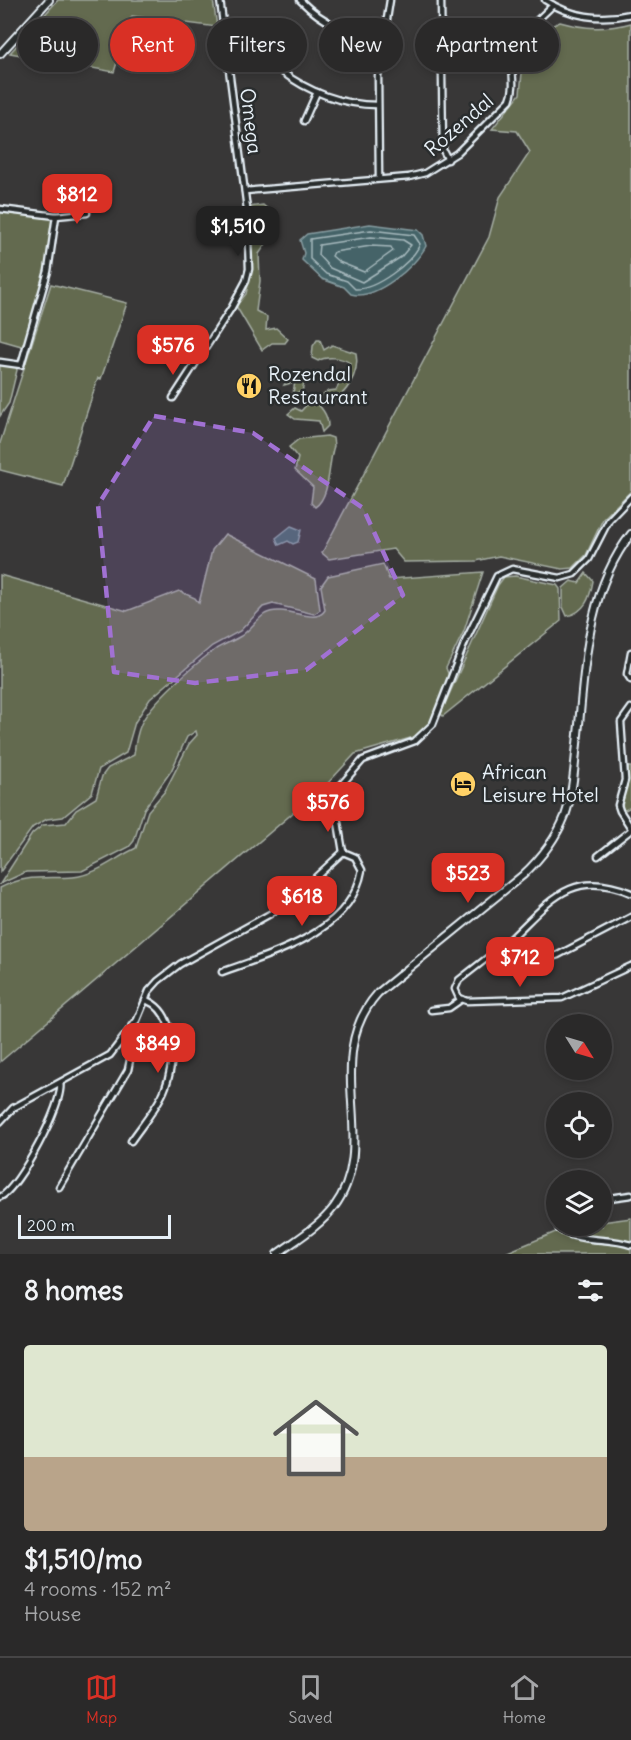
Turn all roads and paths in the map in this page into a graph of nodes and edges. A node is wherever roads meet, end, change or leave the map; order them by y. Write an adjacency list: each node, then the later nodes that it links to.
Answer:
1 (49, 0): 12 (main road)
2 (220, 0): 9 (street, Omega)
3 (300, 0): 10 (street)
4 (390, 0): 11 (street)
5 (441, 0): 19 (street)
6 (545, 0): 7 (street)
7 (553, 6): 8 (street); 19 (street, Rozendal)
8 (631, 14)
9 (223, 18)
10 (322, 18)
11 (387, 18)
12 (0, 54)
13 (230, 72): 21 (street, Omega)
14 (282, 72): 16 (street)
15 (380, 72): 17 (street)
16 (317, 92): 17 (street); 18 (street)
17 (377, 105): 20 (street)
18 (304, 121)
19 (448, 160): 20 (street, Rozendal)
20 (379, 178): 21 (street, Rozendal)
21 (245, 191): 26 (street, Omega)
22 (0, 209): 24 (street)
23 (87, 213): 24 (street)
24 (56, 216): 25 (street)
25 (0, 362)
26 (173, 399)
27 (631, 497): 33 (street)
28 (631, 534): 53 (main road)
29 (631, 652): 30 (street)
30 (631, 680)
31 (631, 708): 32 (street)
32 (631, 829): 34 (street)
33 (343, 852): 39 (street); 41 (street)
34 (598, 856)
35 (631, 893): 37 (street)
36 (631, 917): 37 (street)
37 (505, 944): 40 (street)
38 (631, 966): 40 (street)
39 (222, 972)
40 (462, 999): 42 (street)
41 (146, 1000): 43 (street); 46 (street)
42 (431, 1010)
43 (122, 1040): 44 (street); 47 (street)
44 (60, 1083): 45 (street); 49 (street)
45 (0, 1122)
46 (131, 1142)
47 (59, 1187)
48 (631, 1195): 50 (street)
49 (0, 1197)
50 (612, 1198)
51 (572, 1236): 52 (street)
52 (631, 1245)
53 (277, 1254)

